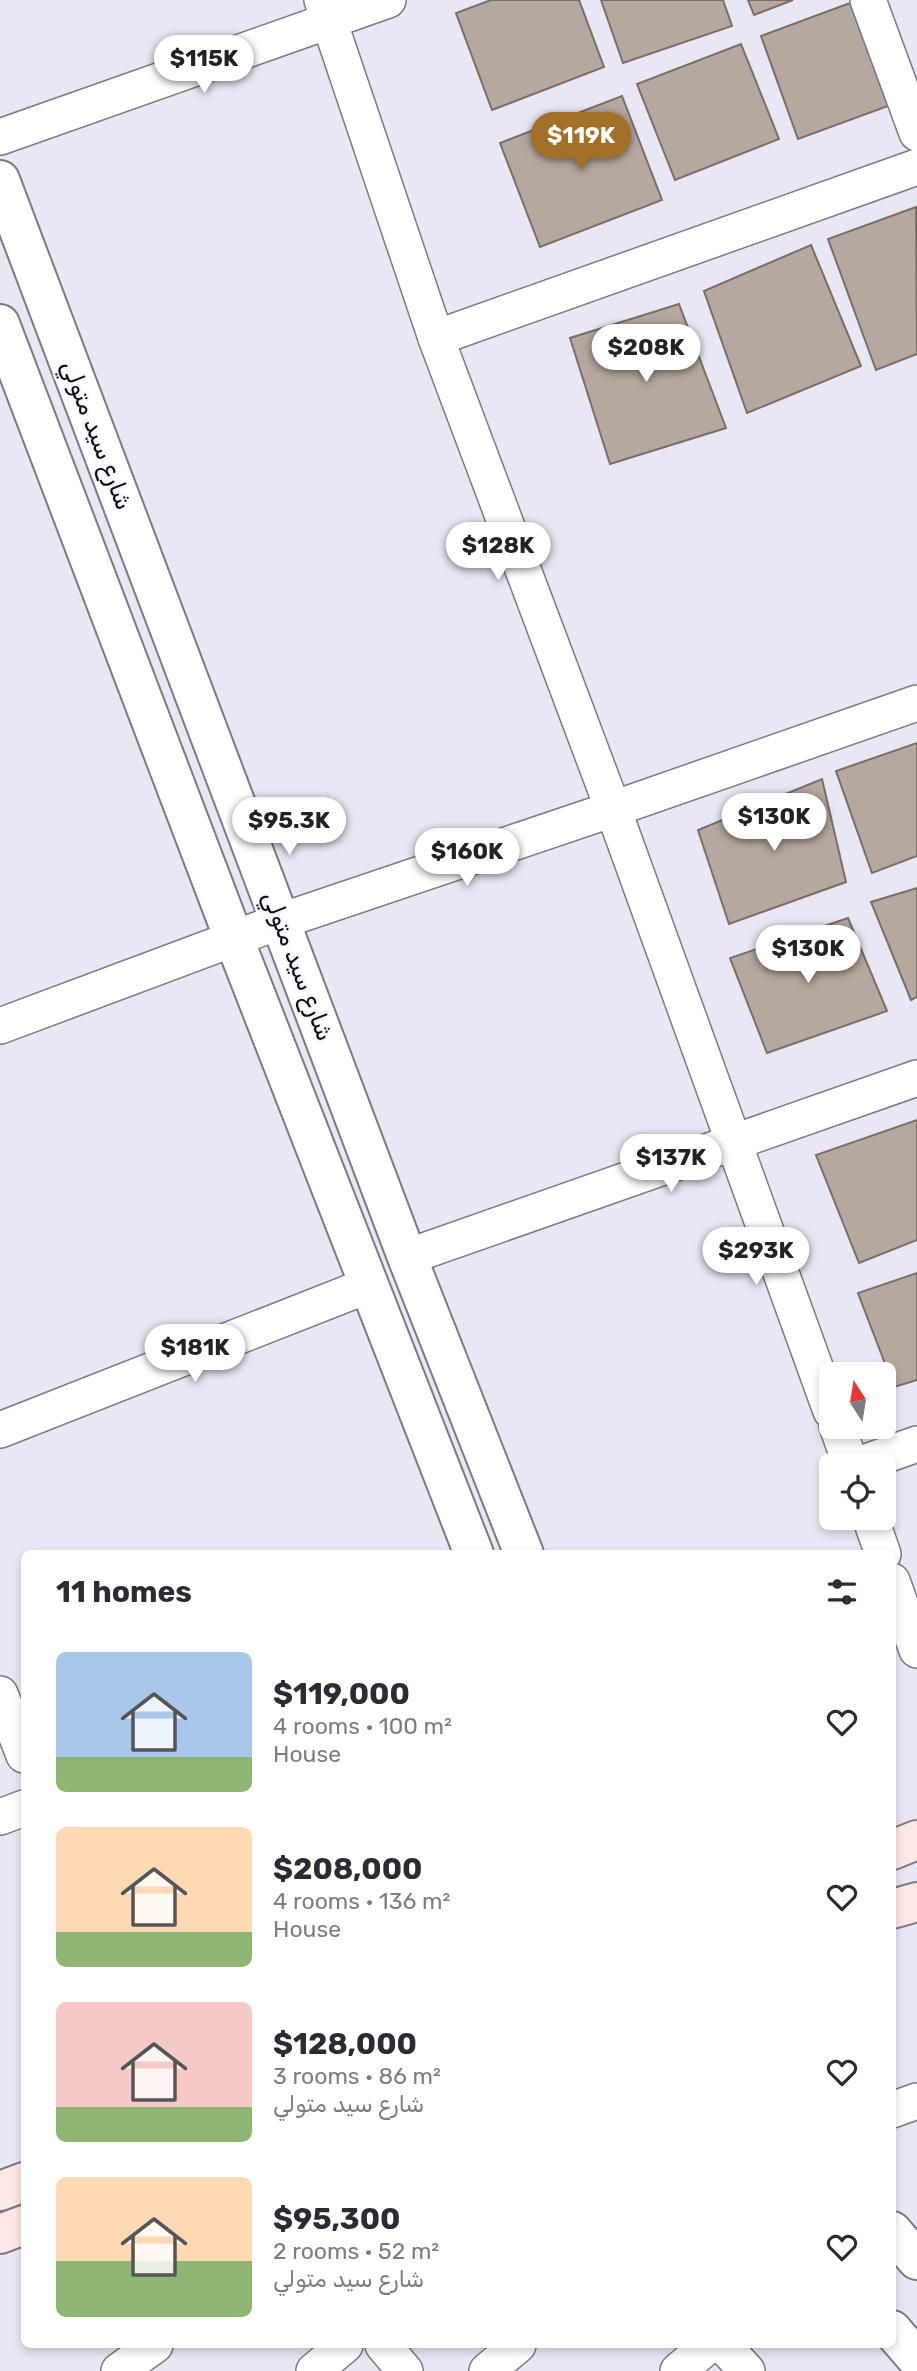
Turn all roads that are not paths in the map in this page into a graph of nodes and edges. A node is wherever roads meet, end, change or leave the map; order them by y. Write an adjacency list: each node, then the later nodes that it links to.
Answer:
1 (388, 0): 3 (street)
2 (868, 0): 4 (street)
3 (326, 11): 5 (street); 9 (street)
4 (917, 133)
5 (0, 137)
6 (917, 167): 9 (street)
7 (0, 180): 12 (street, شارع سيد متولي)
8 (0, 324): 13 (street, شارع سيد متولي)
9 (436, 338): 11 (street)
10 (917, 703): 11 (street)
11 (613, 809): 12 (street); 16 (street)
12 (281, 921): 13 (street); 17 (street, شارع سيد متولي)
13 (234, 939): 14 (street); 18 (street, شارع سيد متولي)
14 (0, 1026)
15 (917, 1078): 16 (street)
16 (733, 1143): 17 (street); 19 (street)
17 (407, 1257): 25 (street, شارع سيد متولي)
18 (369, 1284): 20 (street); 24 (street, شارع سيد متولي)
19 (819, 1379)
20 (0, 1430)
21 (917, 1444): 22 (street)
22 (892, 1453)
23 (875, 1530): 26 (street)
24 (472, 1550)
25 (522, 1550)
26 (882, 1550)
27 (896, 1592): 28 (street)
28 (917, 1650)
29 (0, 1694): 30 (street)
30 (21, 1747)
31 (21, 1809): 32 (street)
32 (0, 1818)
33 (917, 1840): 34 (main road)
34 (896, 1848)
35 (917, 1902): 36 (main road)
36 (896, 1908)
37 (917, 2101): 38 (street)
38 (896, 2109)
39 (21, 2183): 40 (main road)
40 (0, 2191)
41 (21, 2226): 42 (main road)
42 (0, 2234)
43 (896, 2236): 44 (street)
44 (917, 2260)
45 (896, 2335): 52 (street)
46 (151, 2348): 53 (street)
47 (341, 2348): 54 (street)
48 (386, 2348): 55 (street)
49 (514, 2348): 56 (street)
50 (705, 2348): 57 (street)
51 (726, 2348): 58 (street)
52 (917, 2359)
53 (120, 2371)
54 (314, 2371)
55 (405, 2371)
56 (487, 2371)
57 (678, 2371)
58 (747, 2371)

